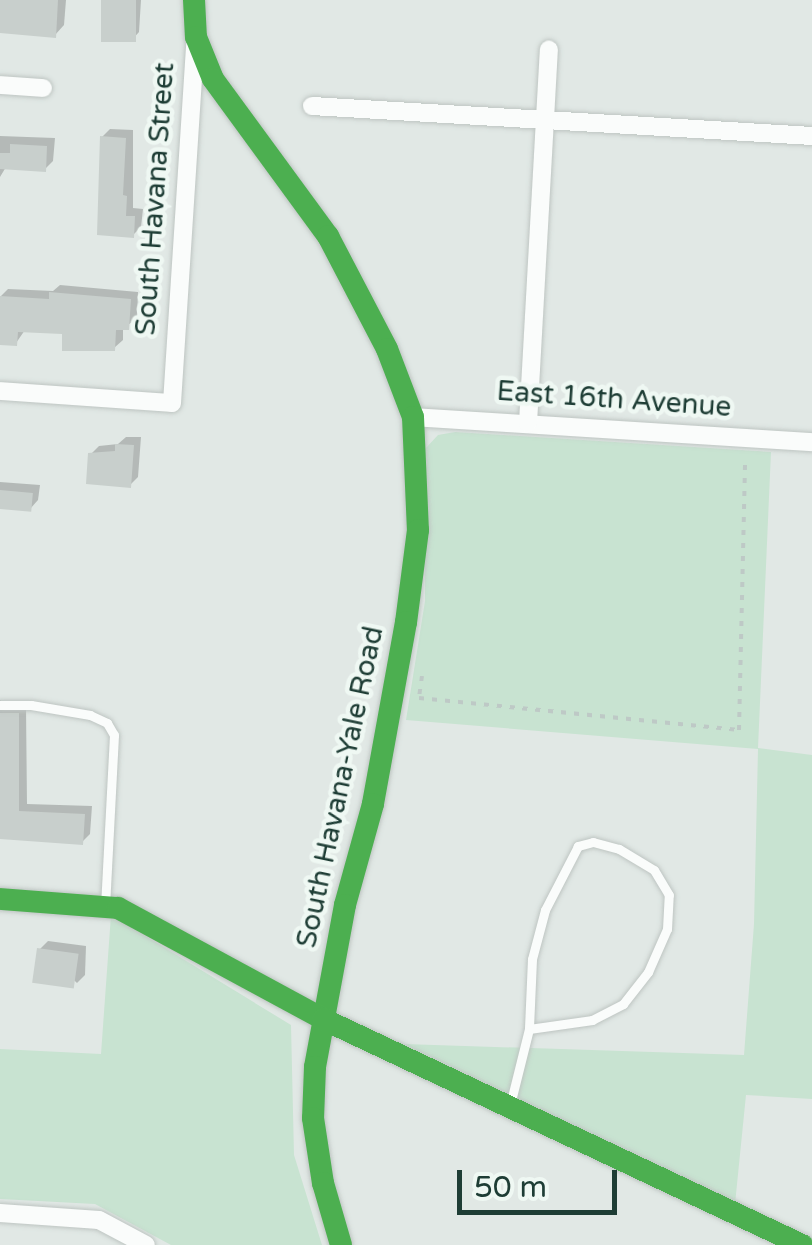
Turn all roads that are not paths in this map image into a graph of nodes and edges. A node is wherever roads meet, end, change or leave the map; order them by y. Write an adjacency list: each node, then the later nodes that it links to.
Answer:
1 (194, 0): 2 (street, South Havana Street)
2 (196, 37): 9 (street, South Havana Street); 10 (street, South Havana-Yale Road)
3 (549, 50): 7 (street)
4 (0, 86): 5 (street)
5 (43, 88)
6 (312, 106): 7 (street)
7 (547, 119): 8 (street); 11 (street)
8 (812, 136)
9 (0, 391)
10 (412, 417): 11 (street, East 16th Avenue); 16 (street, South Havana-Yale Road)
11 (528, 424): 12 (street, East 16th Avenue)
12 (812, 442)
13 (0, 705): 15 (lane)
14 (0, 898): 15 (street)
15 (105, 906): 16 (street)
16 (323, 1019): 18 (street); 21 (street, South Havana-Yale Road)
17 (529, 1029): 17 (lane); 18 (lane)
18 (509, 1107): 22 (street)
19 (0, 1214): 20 (street)
20 (146, 1245)
21 (341, 1245)
22 (802, 1245)

